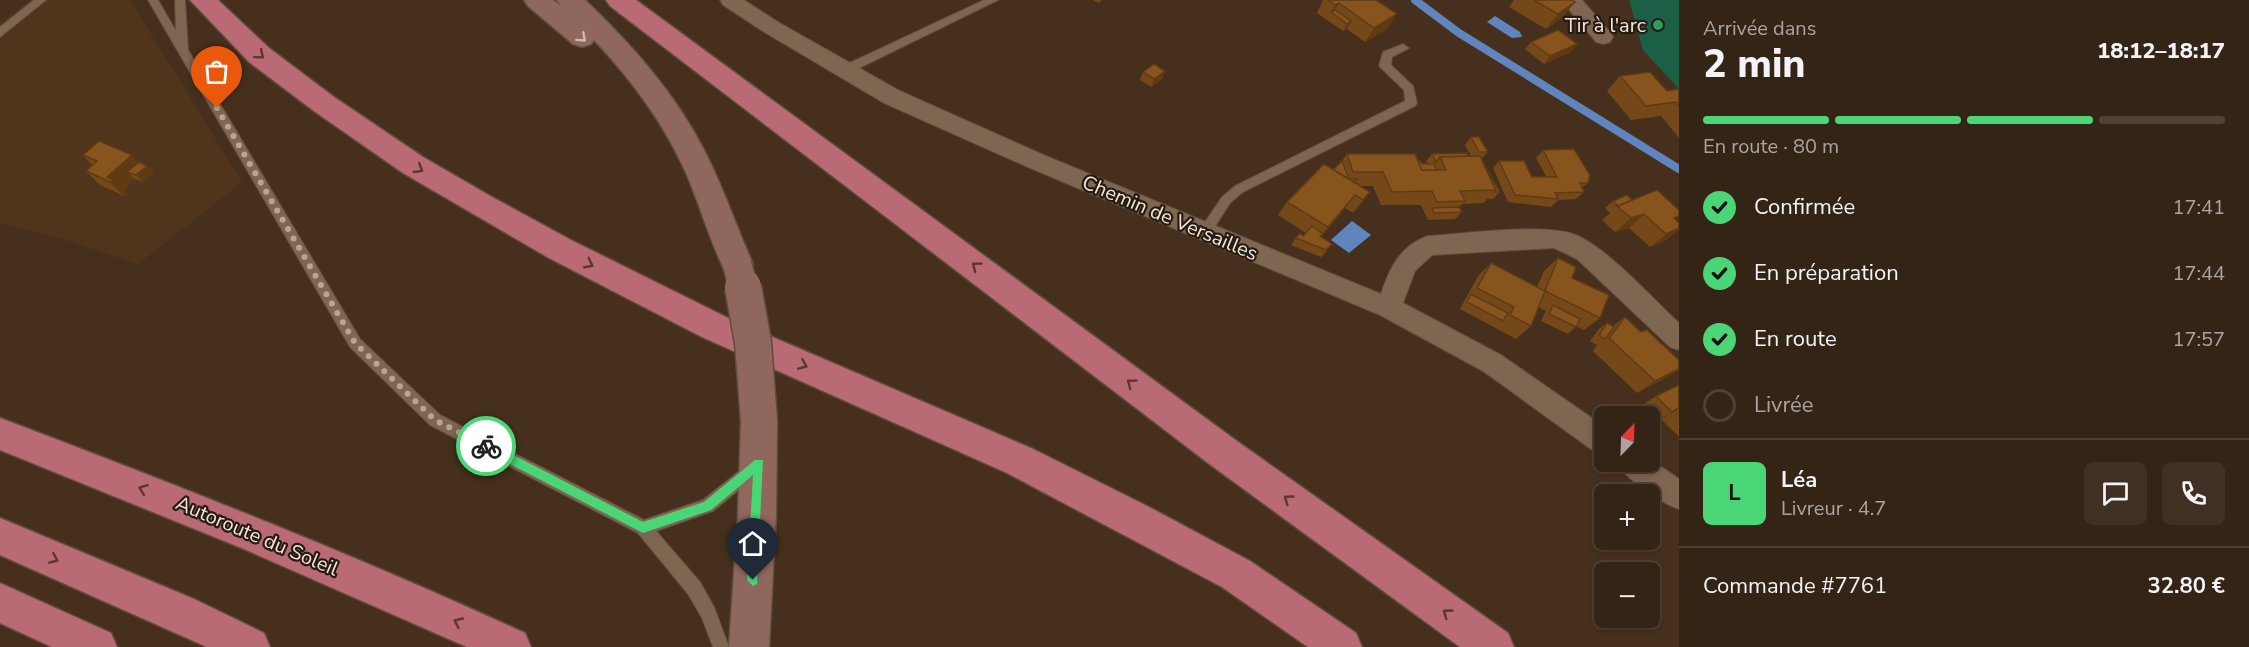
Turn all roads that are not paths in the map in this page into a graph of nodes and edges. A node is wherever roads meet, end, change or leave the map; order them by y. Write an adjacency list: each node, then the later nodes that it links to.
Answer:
1 (41, 0): 11 (lane)
2 (153, 0): 14 (lane)
3 (180, 0): 14 (lane)
4 (203, 0): 33 (highway, one-way to 33)
5 (537, 0): 16 (main road, one-way to 16)
6 (570, 0): 16 (main road)
7 (619, 0): 34 (highway, one-way to 7)
8 (730, 0): 15 (street, Chemin de Versailles)
9 (993, 0): 15 (lane)
10 (1571, 0): 12 (street)
11 (0, 33)
12 (1603, 37)
13 (1403, 48): 17 (lane)
14 (183, 52): 25 (lane)
15 (845, 70): 17 (street, Chemin de Versailles)
16 (720, 224): 22 (main road, bridge)
17 (1205, 232): 18 (street, Chemin de Versailles)
18 (1389, 308): 19 (street); 21 (street, Chemin de Versailles)
19 (1679, 339)
20 (0, 435): 30 (highway, Autoroute du Soleil, one-way to 20)
21 (1594, 435)
22 (759, 463): 25 (lane); 32 (main road)
23 (1645, 472): 24 (street)
24 (1679, 496)
25 (643, 528): 31 (lane)
26 (0, 536): 29 (highway, one-way to 29)
27 (0, 603): 28 (highway)
28 (97, 647)
29 (250, 647)
30 (511, 647)
31 (721, 647)
32 (748, 647)
33 (1342, 647)
34 (1494, 647)

